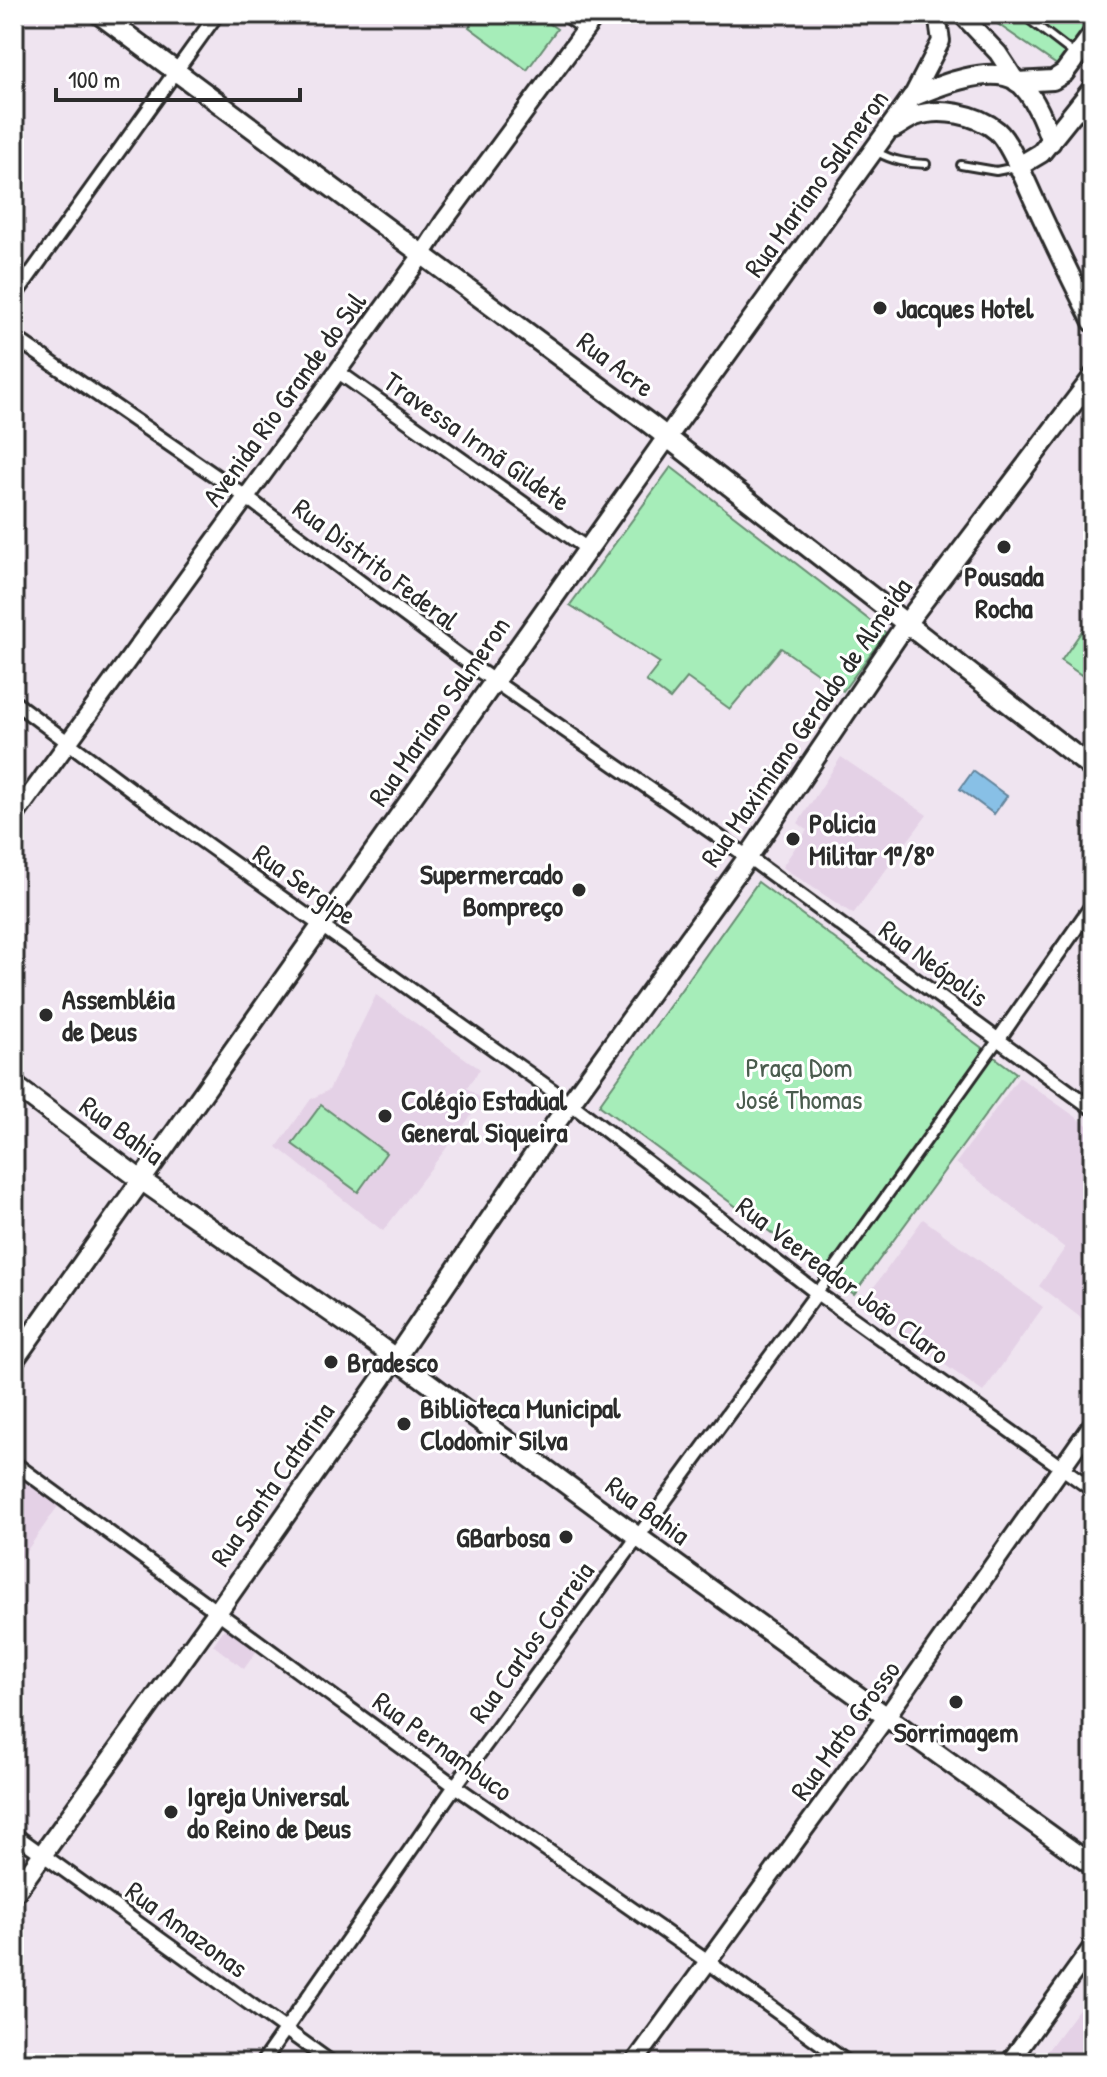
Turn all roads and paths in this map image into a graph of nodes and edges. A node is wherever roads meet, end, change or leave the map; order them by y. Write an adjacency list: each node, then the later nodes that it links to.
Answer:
1 (99, 14): 11 (main road, Rua Acre)
2 (217, 14): 11 (street)
3 (565, 14): 8 (street)
4 (597, 14): 8 (street, Avenida Rio Grande do Sul)
5 (937, 14): 14 (street)
6 (1022, 14): 10 (lane)
7 (965, 15): 12 (street)
8 (586, 29): 22 (street, Avenida Rio Grande do Sul)
9 (1093, 34): 10 (main road)
10 (1077, 56): 12 (main road)
11 (176, 72): 22 (main road, Rua Acre); 23 (street)
12 (1017, 82): 14 (main road); 17 (main road)
13 (1093, 88): 15 (main road)
14 (912, 97): 16 (main road, Rua Mariano Salmeron)
15 (1085, 114): 17 (main road)
16 (889, 131): 18 (main road, Rua Mariano Salmeron); 21 (main road)
17 (1051, 142): 21 (main road)
18 (874, 150): 19 (lane); 28 (main road, Rua Mariano Salmeron)
19 (926, 164)
20 (961, 165): 21 (lane)
21 (1019, 166): 24 (main road)
22 (422, 255): 26 (street, Avenida Rio Grande do Sul); 28 (main road, Rua Acre)
23 (14, 297)
24 (1093, 322)
25 (14, 337): 29 (street, Rua Distrito Federal)
26 (337, 371): 29 (street, Avenida Rio Grande do Sul); 30 (street, Travessa Irmã Gildete)
27 (1093, 377): 31 (main road, Rua Maximiano Geraldo de Almeida)
28 (667, 438): 30 (main road, Rua Mariano Salmeron); 31 (main road, Rua Acre)
29 (246, 497): 32 (street, Rua Distrito Federal); 34 (street, Avenida Rio Grande do Sul)
30 (589, 550): 32 (main road, Rua Mariano Salmeron)
31 (905, 625): 35 (main road, Rua Acre); 37 (main road, Rua Maximiano Geraldo de Almeida)
32 (495, 681): 37 (street, Rua Distrito Federal); 39 (main road, Rua Mariano Salmeron)
33 (14, 702): 34 (street, Rua Sergipe)
34 (68, 742): 36 (street, Avenida Rio Grande do Sul); 39 (street, Rua Sergipe)
35 (1093, 769)
36 (14, 817)
37 (748, 857): 40 (street, Rua Neópolis); 42 (main road, Rua Maximiano Geraldo de Almeida)
38 (1093, 904): 40 (street)
39 (322, 925): 42 (street, Rua Sergipe); 44 (main road, Rua Mariano Salmeron)
40 (998, 1040): 43 (street, Rua Neópolis); 45 (street)
41 (14, 1085): 44 (main road, Rua Bahia)
42 (570, 1103): 45 (street, Rua Veereador João Claro); 46 (main road, Rua Santa Catarina)
43 (1093, 1109)
44 (141, 1180): 46 (main road, Rua Bahia); 47 (main road, Rua Mariano Salmeron)
45 (817, 1293): 50 (street, Rua Veereador João Claro); 52 (street, Rua Carlos Correia)
46 (395, 1359): 52 (main road, Rua Bahia); 53 (main road, Rua Santa Catarina)
47 (14, 1360)
48 (1093, 1423): 50 (street, Rua Mato Grosso)
49 (14, 1463): 53 (street, Rua Pernambuco)
50 (1060, 1468): 51 (street, Rua Veereador João Claro); 54 (street, Rua Mato Grosso)
51 (1093, 1490)
52 (638, 1537): 54 (main road, Rua Bahia); 55 (street, Rua Carlos Correia)
53 (218, 1611): 55 (street, Rua Pernambuco); 57 (main road, Rua Santa Catarina)
54 (887, 1716): 58 (main road, Rua Bahia); 61 (street, Rua Mato Grosso)
55 (455, 1786): 61 (street, Rua Pernambuco); 62 (street, Rua Carlos Correia)
56 (14, 1834): 57 (street, Rua Amazonas)
57 (43, 1854): 59 (main road, Rua Santa Catarina); 62 (street, Rua Amazonas)
58 (1093, 1866)
59 (14, 1894)
60 (1093, 1946): 67 (street)
61 (708, 1962): 65 (street, Rua Mato Grosso); 66 (street, Rua Pernambuco)
62 (286, 2030): 63 (street, Rua Carlos Correia); 64 (street, Rua Amazonas)
63 (262, 2063)
64 (332, 2063)
65 (634, 2063)
66 (848, 2063)
67 (1009, 2063)

